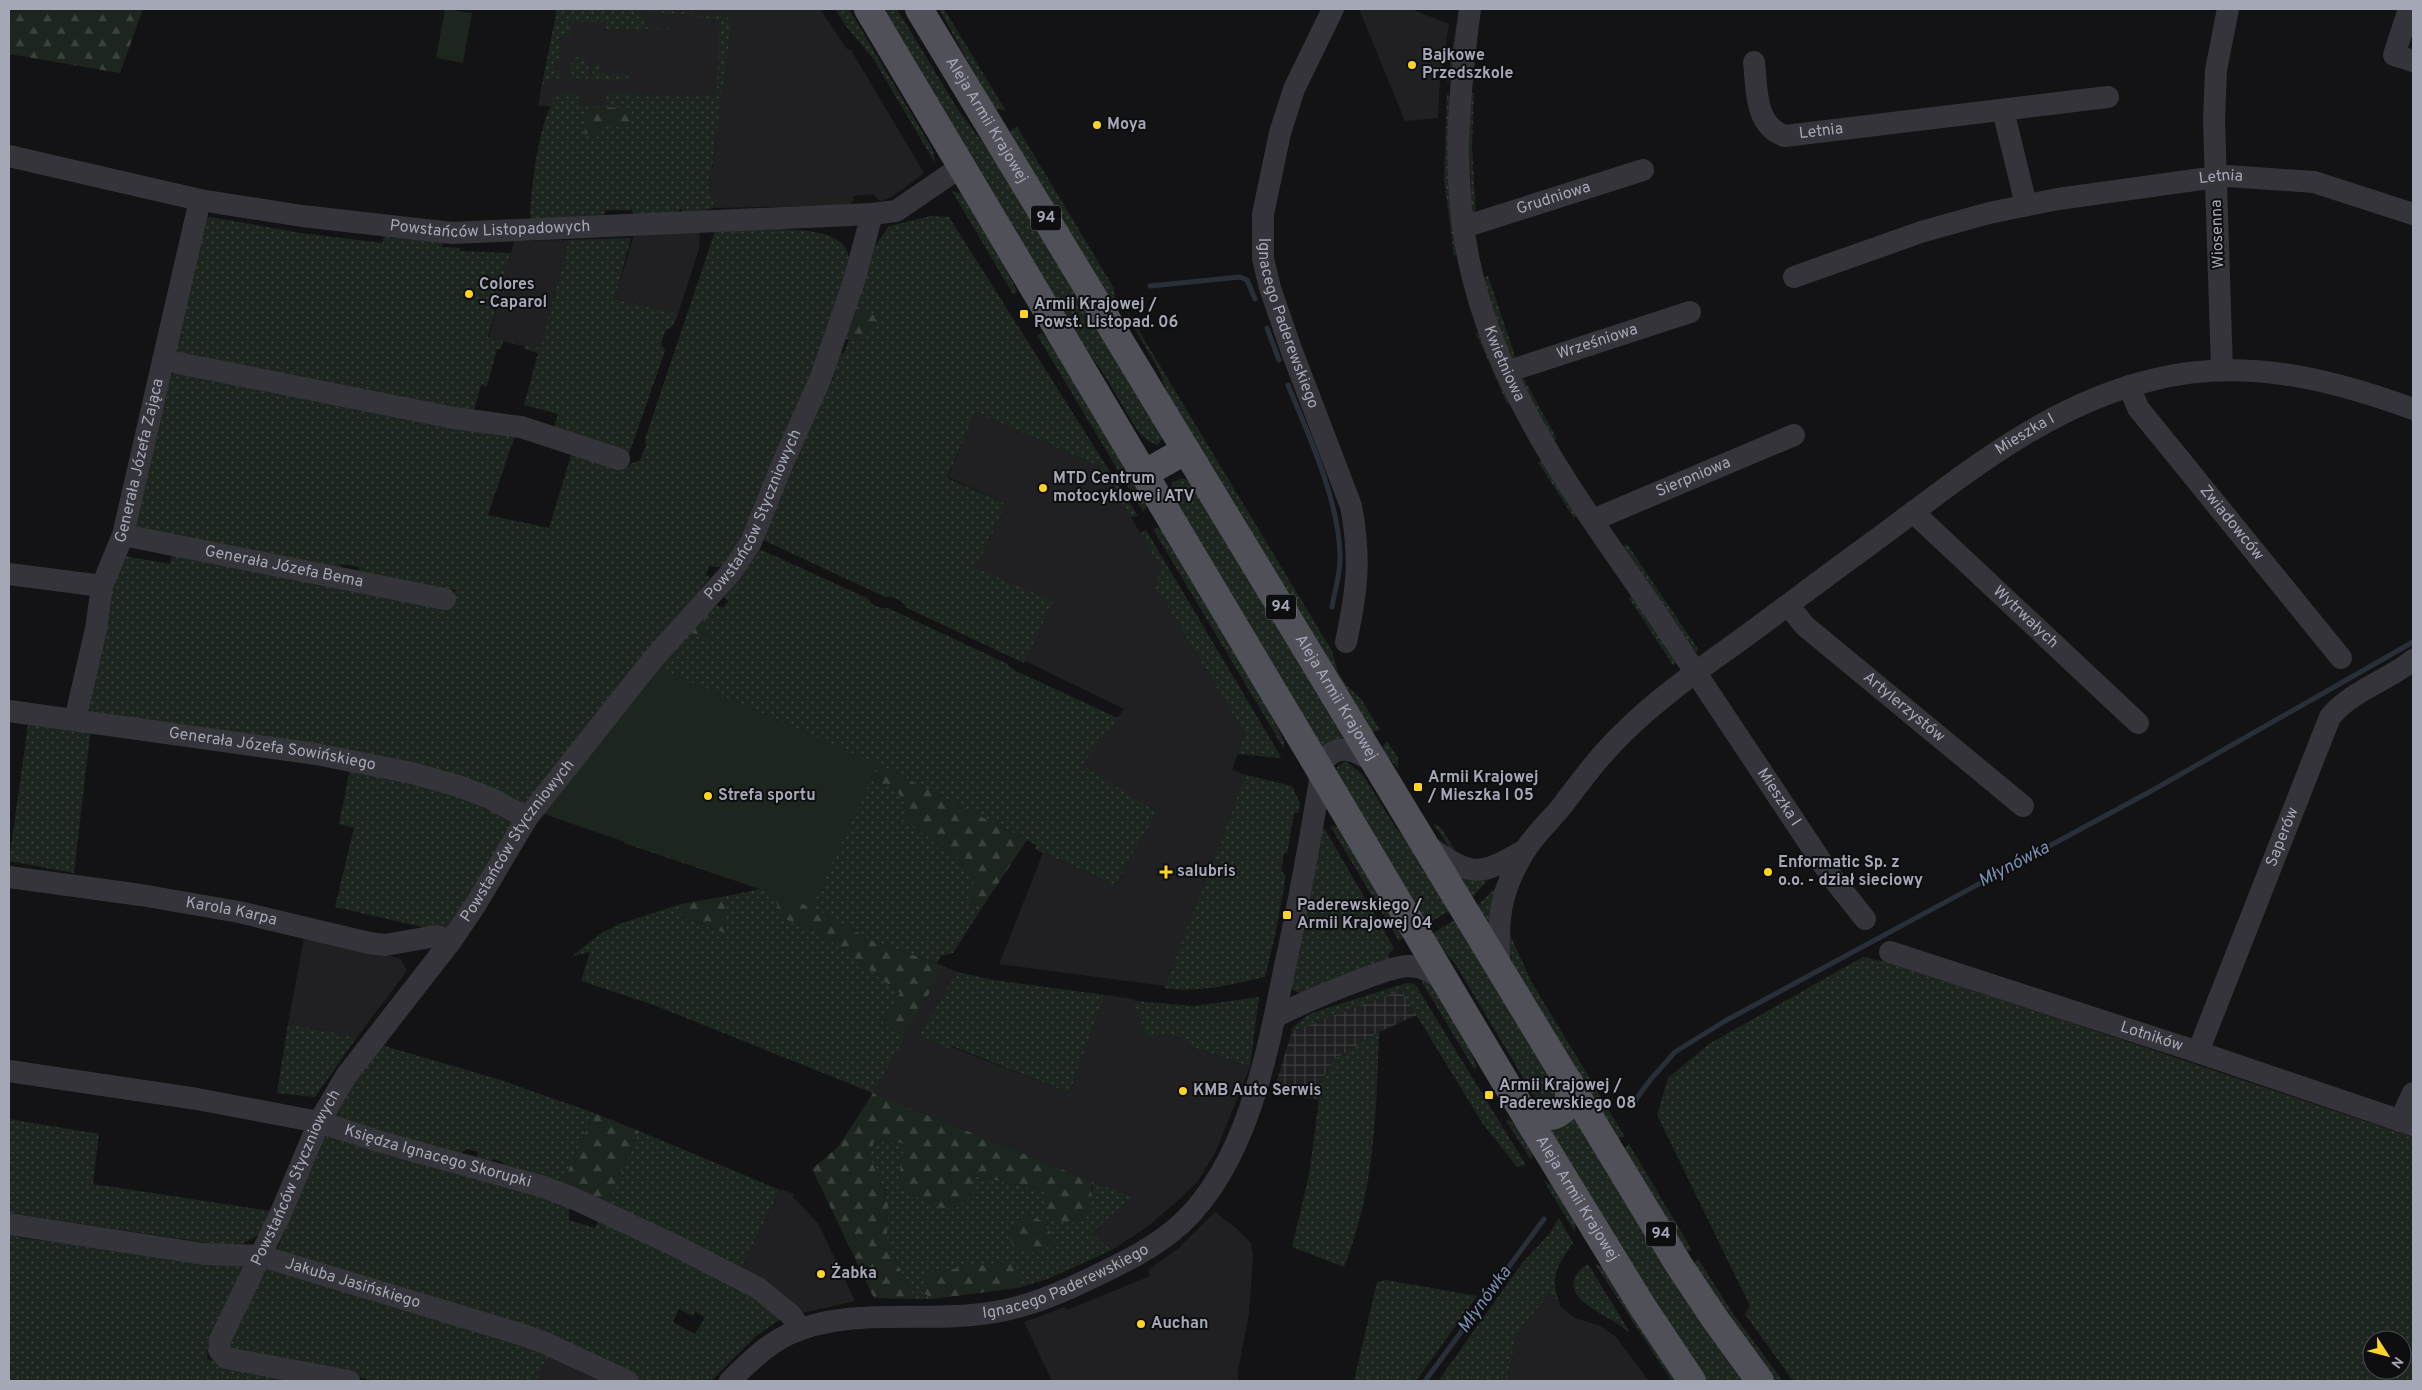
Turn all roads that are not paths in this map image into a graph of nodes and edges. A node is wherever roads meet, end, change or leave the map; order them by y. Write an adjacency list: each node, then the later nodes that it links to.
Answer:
1 (868, 9): 12 (main road, Aleja Armii Krajowej)
2 (919, 9): 28 (main road, Aleja Armii Krajowej / 94)
3 (1333, 9): 38 (street, Ignacego Paderewskiego)
4 (1470, 9): 19 (street, Kwietniowa)
5 (2228, 9): 14 (street, Wiosenna)
6 (2409, 9): 7 (street)
7 (2404, 58)
8 (1754, 62): 10 (street, Letnia)
9 (2108, 97): 10 (street, Letnia)
10 (2003, 110): 16 (street)
11 (9, 156): 15 (street, Powstańców Listopadowych)
12 (962, 166): 17 (street, Powstańców Listopadowych); 30 (main road, Aleja Armii Krajowej)
13 (1643, 170): 19 (street, Grudniowa)
14 (2216, 177): 16 (street, Letnia); 18 (street, Letnia); 23 (street, Wiosenna)
15 (200, 200): 17 (street, Powstańców Listopadowych); 22 (street, Generała Józefa Zająca)
16 (2026, 205): 20 (street, Letnia)
17 (872, 214): 48 (street, Powstańców Styczniowych)
18 (2413, 214)
19 (1464, 227): 24 (street, Kwietniowa)
20 (1794, 277)
21 (1690, 312): 24 (street, Wrześniowa)
22 (163, 360): 29 (street); 33 (street, Generała Józefa Zająca)
23 (2222, 370): 25 (street, Mieszka I); 26 (street, Mieszka I)
24 (1506, 372): 32 (street, Kwietniowa)
25 (2129, 386): 31 (street, Mieszka I); 39 (street, Zwiadowców)
26 (2413, 409)
27 (1794, 435): 32 (street, Sierpniowa)
28 (1186, 450): 30 (main road); 45 (main road, Aleja Armii Krajowej / 94)
29 (619, 458)
30 (1144, 474): 46 (main road, Aleja Armii Krajowej)
31 (1913, 512): 37 (street, Mieszka I); 44 (street, Wytrwałych)
32 (1593, 520): 41 (street, Kwietniowa)
33 (123, 535): 35 (street, Generała Józefa Zająca); 36 (street, Generała Józefa Bema)
34 (9, 574): 35 (street)
35 (102, 586): 43 (street, Generała Józefa Zająca)
36 (445, 599)
37 (1788, 605): 41 (street, Mieszka I); 47 (street, Artylerzystów)
38 (1346, 642)
39 (2341, 658)
40 (2413, 660): 58 (street, Saperów)
41 (1696, 672): 50 (street, Mieszka I); 52 (street, Mieszka I)
42 (9, 711): 43 (street, Generała Józefa Sowińskiego)
43 (76, 720): 48 (street, Generała Józefa Sowińskiego)
44 (2138, 723)
45 (1377, 764): 46 (street); 49 (main road, Aleja Armii Krajowej / 94)
46 (1322, 772): 56 (main road, Aleja Armii Krajowej); 57 (street, Ignacego Paderewskiego)
47 (2023, 806)
48 (527, 818): 53 (street, Powstańców Styczniowych)
49 (1426, 844): 50 (street, Mieszka I); 55 (main road, Aleja Armii Krajowej / 94)
50 (1525, 850): 55 (street, Mieszka I)
51 (9, 877): 53 (street, Karola Karpa)
52 (1865, 919)
53 (451, 941): 63 (street, Powstańców Styczniowych)
54 (1890, 952): 58 (street, Lotników)
55 (1499, 965): 60 (main road, Aleja Armii Krajowej / 94)
56 (1450, 989): 57 (street); 62 (main road, Aleja Armii Krajowej)
57 (1275, 1017): 67 (street, Ignacego Paderewskiego)
58 (2198, 1052): 64 (street, Lotników)
59 (9, 1071): 63 (street, Księdza Ignacego Skorupki)
60 (1570, 1082): 62 (main road); 72 (main road, Aleja Armii Krajowej / 94)
61 (2413, 1093): 64 (street)
62 (1522, 1109): 71 (main road, Aleja Armii Krajowej)
63 (320, 1122): 66 (street, Powstańców Styczniowych); 67 (street, Księdza Ignacego Skorupki)
64 (2407, 1123)
65 (9, 1224): 66 (street, Jakuba Jasińskiego)
66 (261, 1256): 68 (street, Powstańców Styczniowych); 69 (street, Jakuba Jasińskiego)
67 (801, 1329): 70 (street, Ignacego Paderewskiego)
68 (349, 1381)
69 (627, 1381)
70 (730, 1381)
71 (1692, 1381)
72 (1760, 1381)

